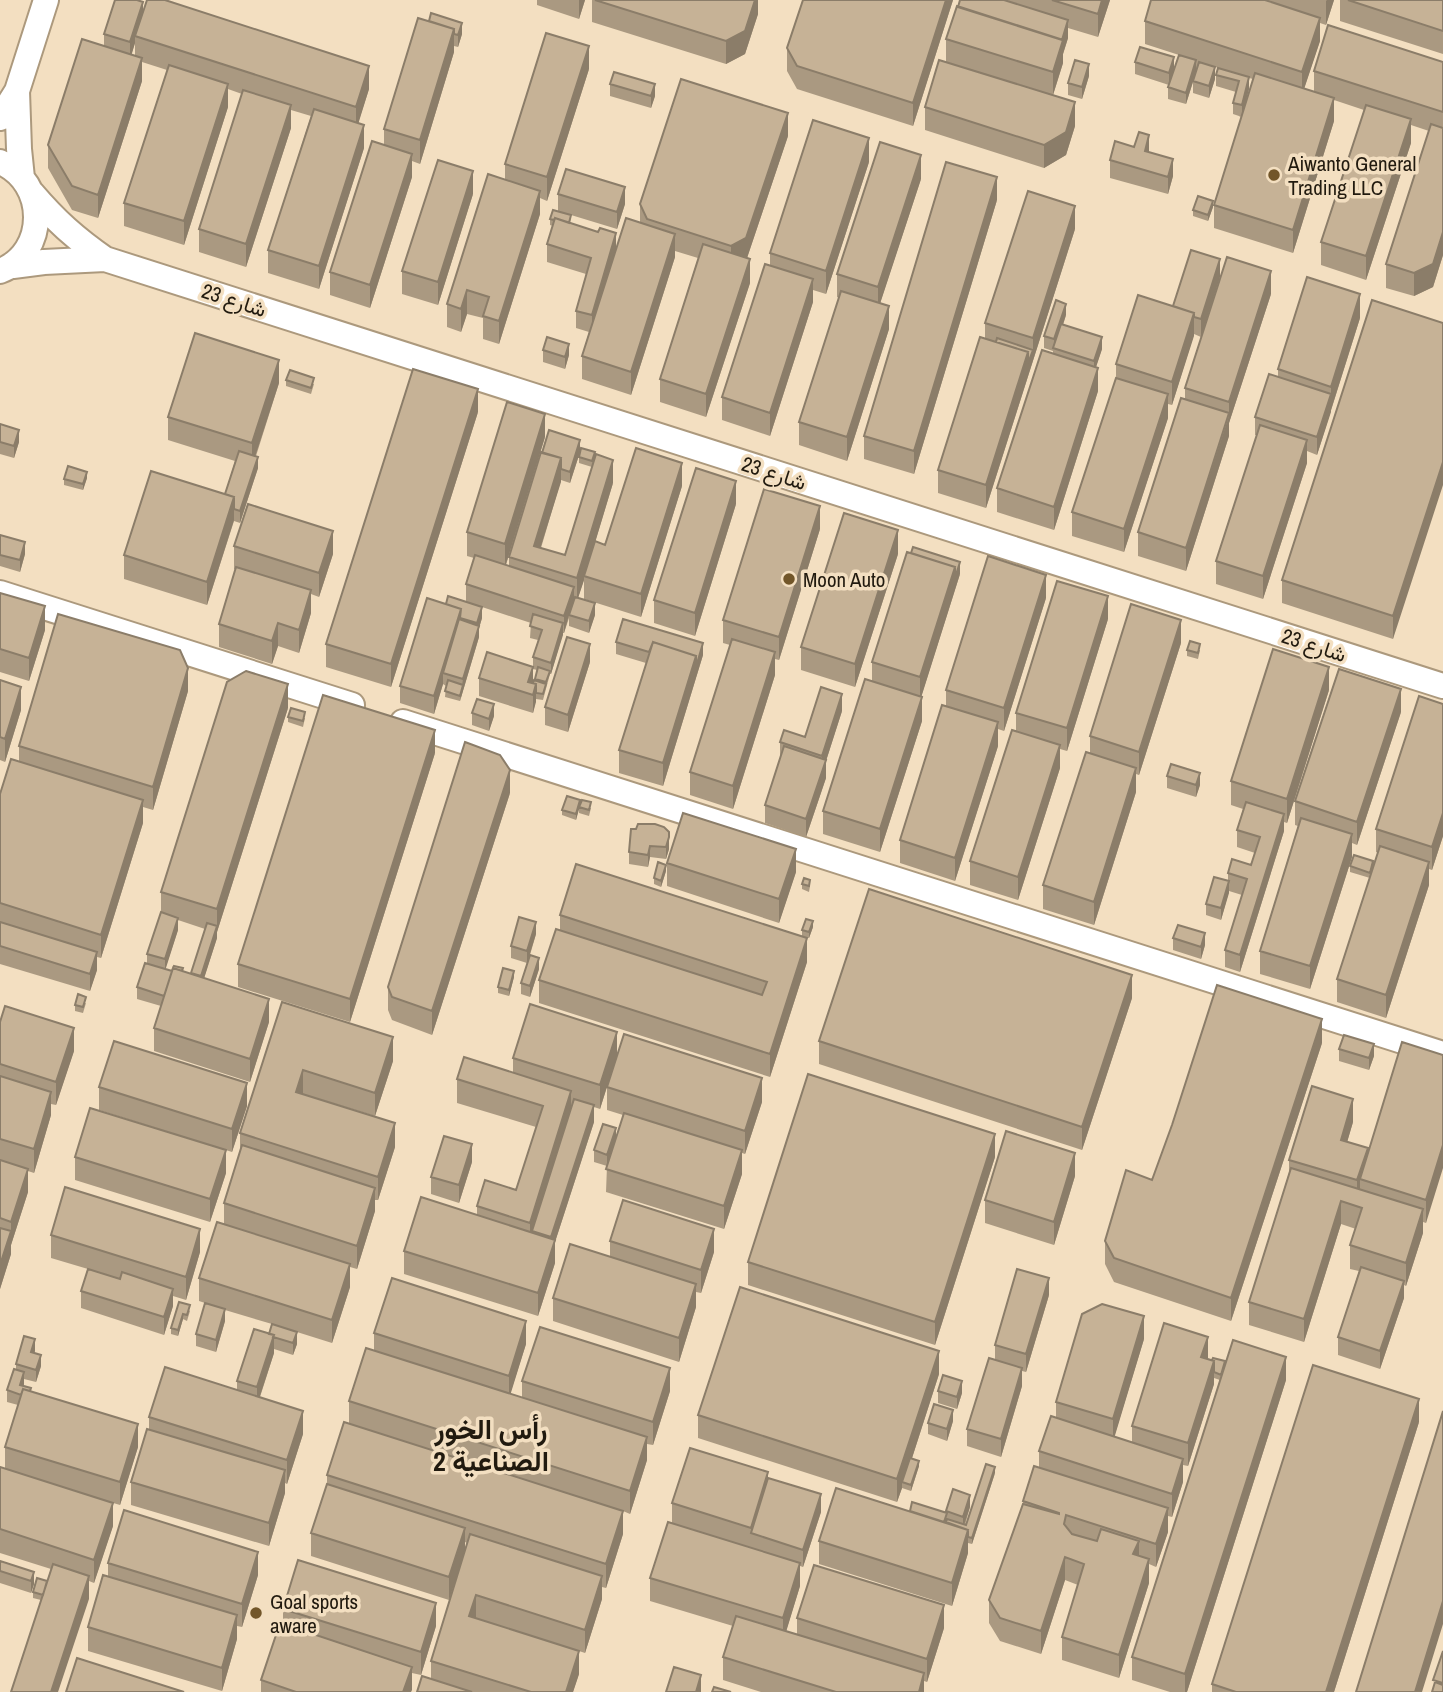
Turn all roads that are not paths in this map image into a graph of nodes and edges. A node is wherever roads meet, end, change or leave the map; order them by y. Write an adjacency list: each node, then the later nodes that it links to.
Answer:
1 (46, 0): 2 (street)
2 (17, 91): 3 (street); 5 (street)
3 (0, 118)
4 (0, 162): 5 (street, شارع 23)
5 (27, 185): 6 (street, شارع 23); 7 (street)
6 (105, 259): 7 (street, شارع 23); 9 (street, شارع 23)
7 (6, 269)
8 (0, 593): 10 (street)
9 (1443, 686)
10 (1443, 1054)

